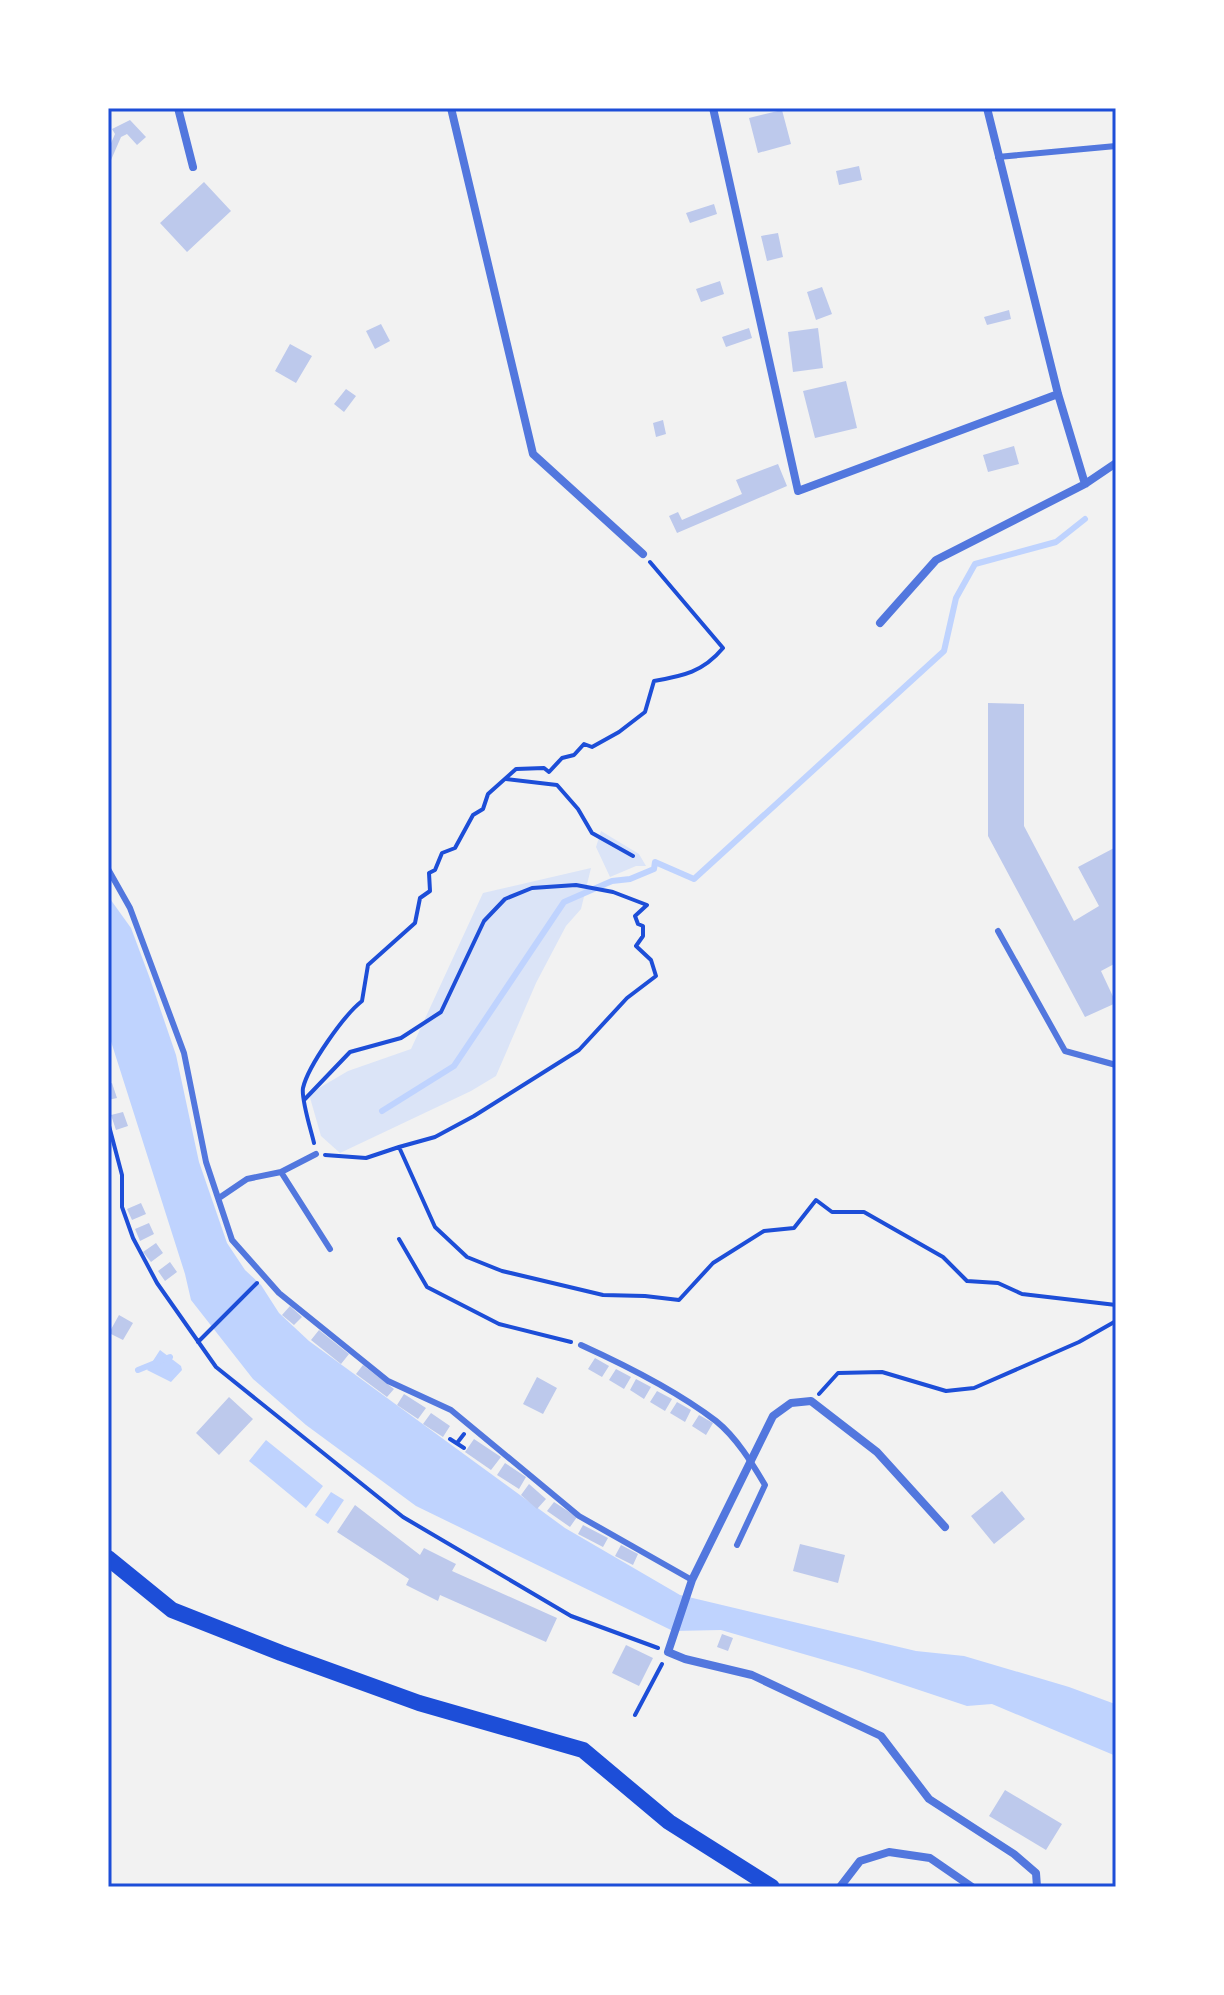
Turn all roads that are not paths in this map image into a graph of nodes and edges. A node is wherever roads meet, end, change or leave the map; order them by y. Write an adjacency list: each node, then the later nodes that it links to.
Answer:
1 (178, 108): 7 (street)
2 (451, 108): 11 (street)
3 (713, 108): 8 (street)
4 (987, 108): 6 (street)
5 (1116, 146): 6 (lane)
6 (998, 157): 8 (street)
7 (193, 167)
8 (1058, 394): 10 (street)
9 (1116, 463): 10 (street)
10 (1085, 484): 12 (street)
11 (643, 554)
12 (880, 623)
13 (108, 869): 18 (lane)
14 (998, 931): 15 (lane)
15 (1116, 1065)
16 (316, 1154): 17 (lane)
17 (281, 1172): 18 (lane); 19 (lane)
18 (219, 1198): 25 (lane)
19 (330, 1249)
20 (581, 1345): 21 (lane)
21 (752, 1463): 22 (street); 23 (lane); 25 (street)
22 (945, 1527)
23 (737, 1545)
24 (108, 1558): 26 (main road)
25 (692, 1580): 29 (street)
26 (772, 1887)
27 (840, 1887): 28 (street)
28 (972, 1887)
29 (1037, 1887)

